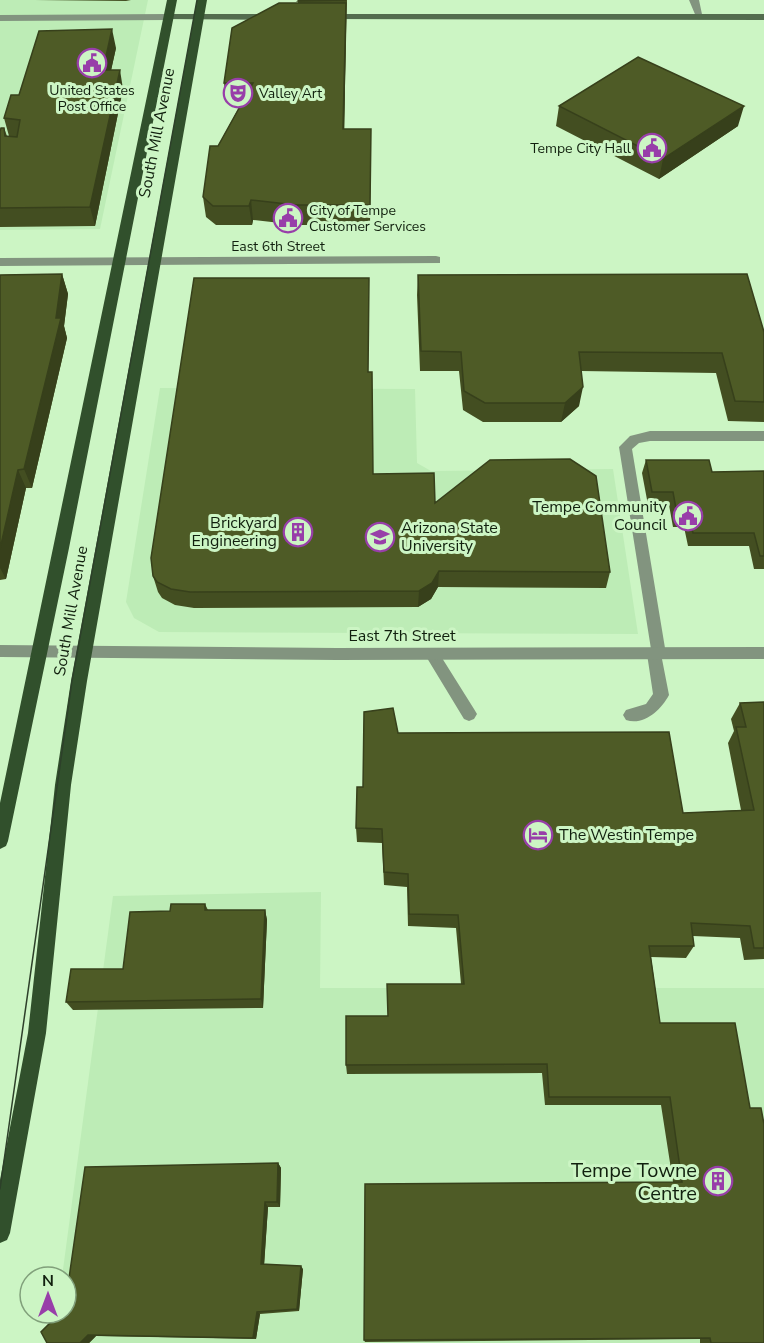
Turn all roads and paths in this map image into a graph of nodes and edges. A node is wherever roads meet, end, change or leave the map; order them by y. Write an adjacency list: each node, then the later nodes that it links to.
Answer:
1 (172, 0): 4 (main road, South Mill Avenue)
2 (202, 0): 5 (main road, South Mill Avenue)
3 (694, 0): 8 (street)
4 (168, 17): 5 (street); 10 (street); 13 (main road, South Mill Avenue)
5 (200, 17): 6 (street); 14 (main road, South Mill Avenue)
6 (287, 17)
7 (310, 17): 8 (street)
8 (700, 17): 9 (street)
9 (764, 17)
10 (0, 18)
11 (436, 260): 14 (street, East 6th Street)
12 (0, 262): 13 (street, East 6th Street)
13 (120, 262): 14 (street, East 6th Street); 17 (main road, South Mill Avenue)
14 (155, 262): 18 (main road, South Mill Avenue)
15 (764, 436): 21 (street)
16 (0, 651): 17 (street, East 7th Street)
17 (40, 652): 18 (street, East 7th Street); 26 (main road, South Mill Avenue)
18 (84, 653): 20 (street, East 7th Street); 27 (main road, South Mill Avenue)
19 (764, 653): 21 (street, East 7th Street)
20 (432, 654): 21 (street, East 7th Street); 23 (street)
21 (657, 654): 22 (street)
22 (661, 695): 24 (street); 25 (street)
23 (469, 714)
24 (664, 714)
25 (631, 715)
26 (0, 840)
27 (0, 1233)

